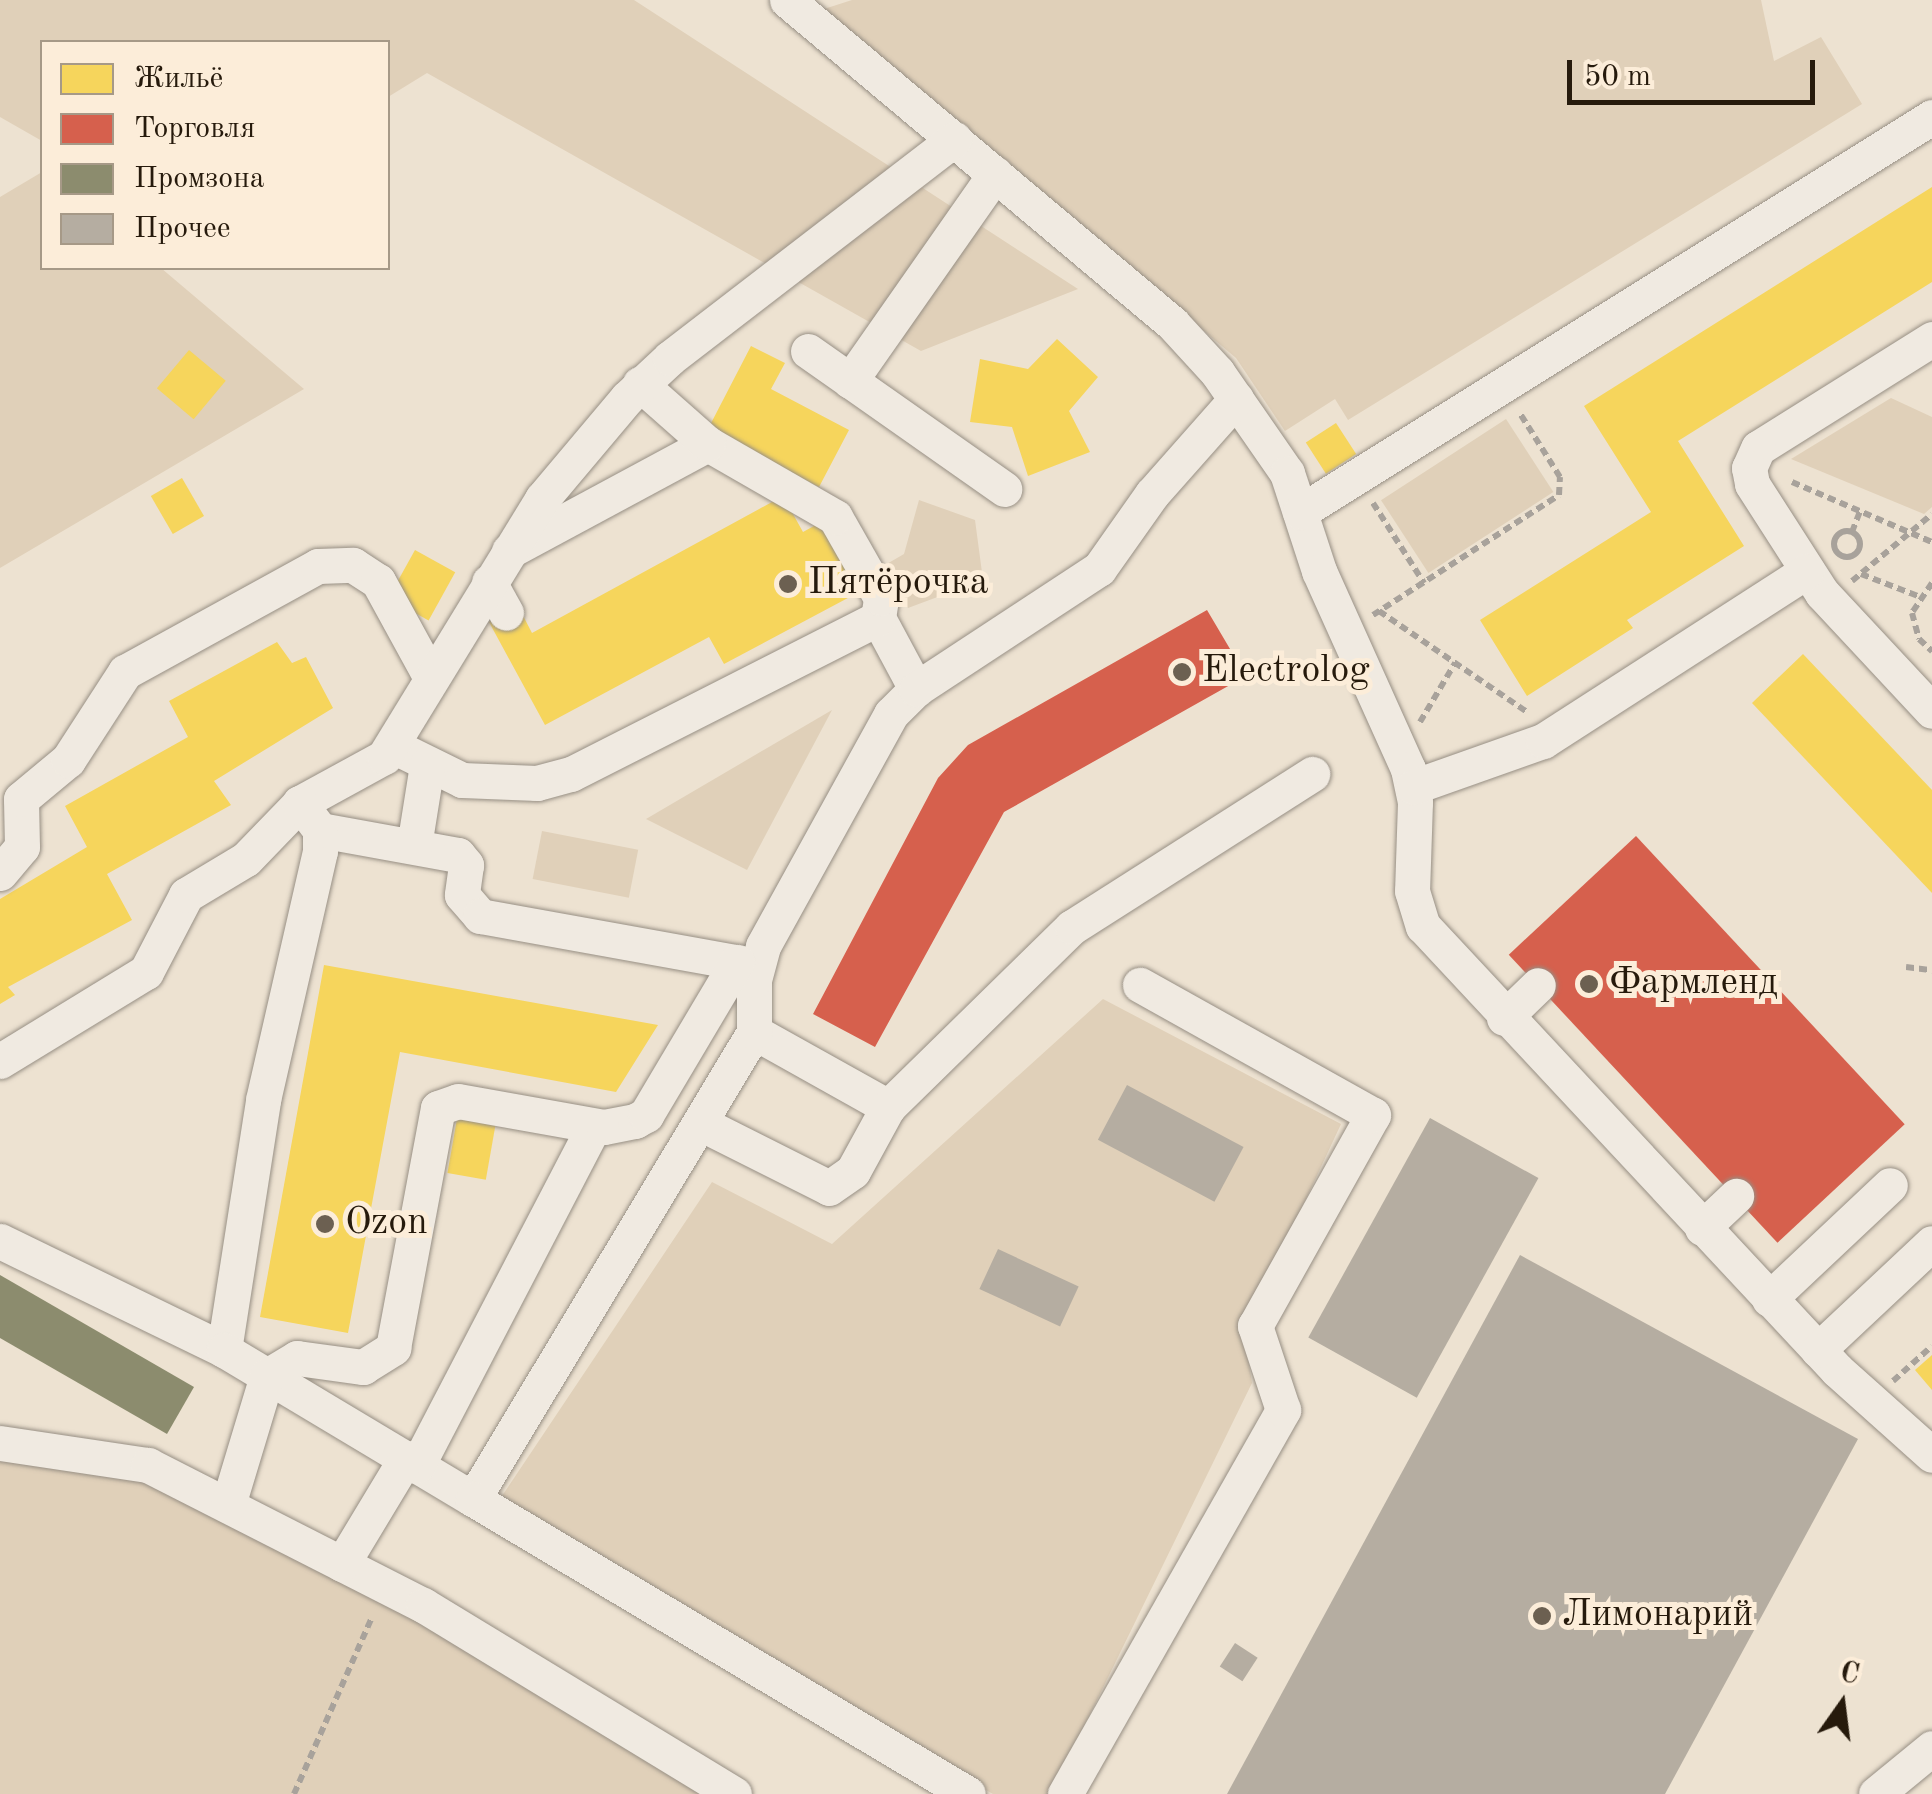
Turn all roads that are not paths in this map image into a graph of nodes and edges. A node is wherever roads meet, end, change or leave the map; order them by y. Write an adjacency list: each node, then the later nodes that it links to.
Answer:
1 (787, 0): 3 (street)
2 (1932, 117): 12 (street)
3 (954, 139): 4 (street); 8 (street)
4 (996, 174): 7 (street); 9 (street)
5 (1932, 339): 14 (street)
6 (808, 351): 7 (street)
7 (850, 381): 11 (street)
8 (640, 384): 10 (street); 13 (street)
9 (1236, 399): 12 (street); 17 (street)
10 (708, 444): 13 (street); 15 (street)
11 (1004, 489)
12 (1300, 512): 22 (street)
13 (508, 552): 16 (street)
14 (1808, 571): 18 (street); 22 (street)
15 (878, 618): 17 (street); 20 (street)
16 (430, 676): 19 (street); 25 (street)
17 (916, 689): 26 (street)
18 (1932, 711)
19 (393, 746): 20 (street); 23 (street)
20 (428, 765): 24 (street)
21 (1312, 774): 32 (street)
22 (1413, 786): 29 (street)
23 (310, 816): 24 (street); 31 (street); 41 (street)
24 (414, 846): 26 (street)
25 (0, 873)
26 (747, 964): 30 (street); 34 (street)
27 (1140, 985): 53 (street)
28 (1538, 986): 29 (street)
29 (1504, 1018): 37 (street)
30 (754, 1032): 32 (street); 33 (street)
31 (0, 1061)
32 (888, 1107): 33 (street)
33 (700, 1122): 47 (street)
34 (594, 1126): 43 (street); 46 (street)
35 (1890, 1185): 40 (street)
36 (1736, 1196): 37 (street)
37 (1702, 1228): 40 (street)
38 (0, 1241): 41 (street)
39 (1932, 1243): 42 (street)
40 (1769, 1299): 42 (street)
41 (224, 1350): 43 (street)
42 (1818, 1350): 45 (street)
43 (267, 1376): 46 (street); 48 (street)
44 (0, 1443): 48 (street)
45 (1932, 1455)
46 (412, 1462): 47 (street); 49 (street)
47 (474, 1499): 52 (street)
48 (228, 1505): 49 (street)
49 (342, 1564): 51 (street)
50 (1932, 1748): 54 (street)
51 (734, 1794)
52 (968, 1794)
53 (1065, 1794)
54 (1876, 1794)

